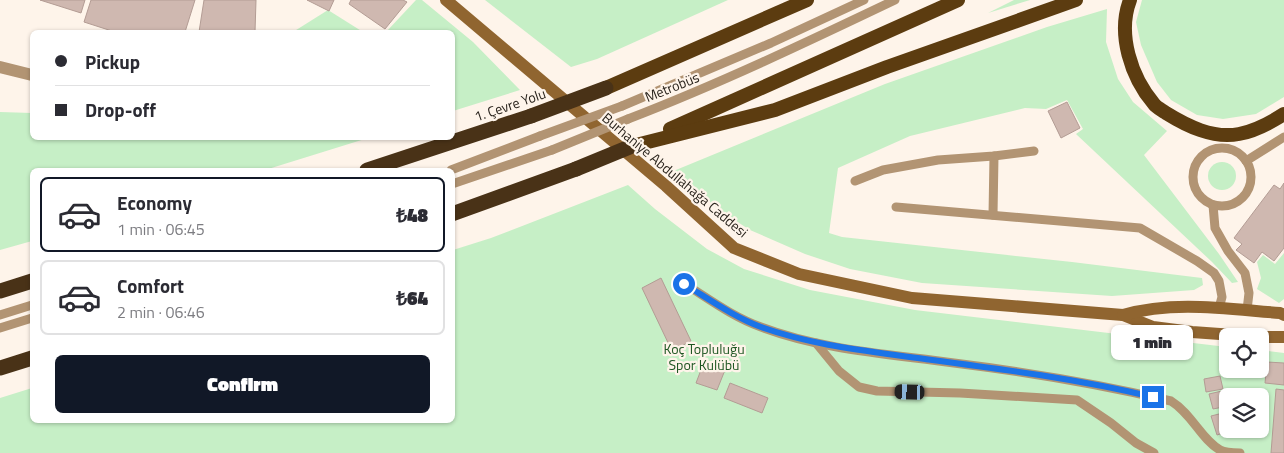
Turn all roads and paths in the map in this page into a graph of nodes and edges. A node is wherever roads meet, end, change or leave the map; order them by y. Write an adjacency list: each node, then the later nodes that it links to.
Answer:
1 (446, 0): 33 (main road, Burhaniye Abdullahağa Caddesi)
2 (808, 0): 10 (highway)
3 (864, 0): 18 (lane, Metrobüs, bridge)
4 (895, 0): 20 (lane, Metrobüs, bridge)
5 (958, 0): 13 (highway)
6 (1076, 0): 13 (highway)
7 (1130, 0): 11 (highway)
8 (0, 67): 9 (street)
9 (30, 74)
10 (606, 88): 17 (highway, 1. Çevre Yolu, bridge)
11 (1284, 114)
12 (1284, 137): 16 (lane)
13 (632, 146): 23 (highway, bridge)
14 (1034, 151): 15 (lane)
15 (994, 156): 19 (lane); 24 (lane)
16 (1246, 161): 21 (lane); 21 (lane)
17 (373, 168)
18 (455, 168)
19 (855, 181)
20 (455, 183)
21 (1213, 205): 30 (lane)
22 (896, 207): 24 (lane)
23 (455, 213)
24 (992, 215): 29 (lane)
25 (30, 282): 27 (highway)
26 (684, 284): 41 (lane)
27 (3, 290)
28 (30, 306): 32 (lane)
29 (1219, 308): 30 (main road); 33 (main road)
30 (1247, 310): 31 (main road)
31 (1284, 314)
32 (0, 315)
33 (1123, 315): 36 (main road, Burhaniye Abdullahağa Caddesi)
34 (30, 319): 35 (lane)
35 (0, 328)
36 (1219, 334)
37 (1284, 337): 38 (main road)
38 (1269, 338)
39 (1269, 339): 40 (main road)
40 (1284, 342)
41 (816, 343): 44 (lane); 45 (lane)
42 (30, 359): 43 (highway)
43 (0, 368)
44 (1221, 452): 46 (lane)
45 (1154, 453)
46 (1240, 453)

